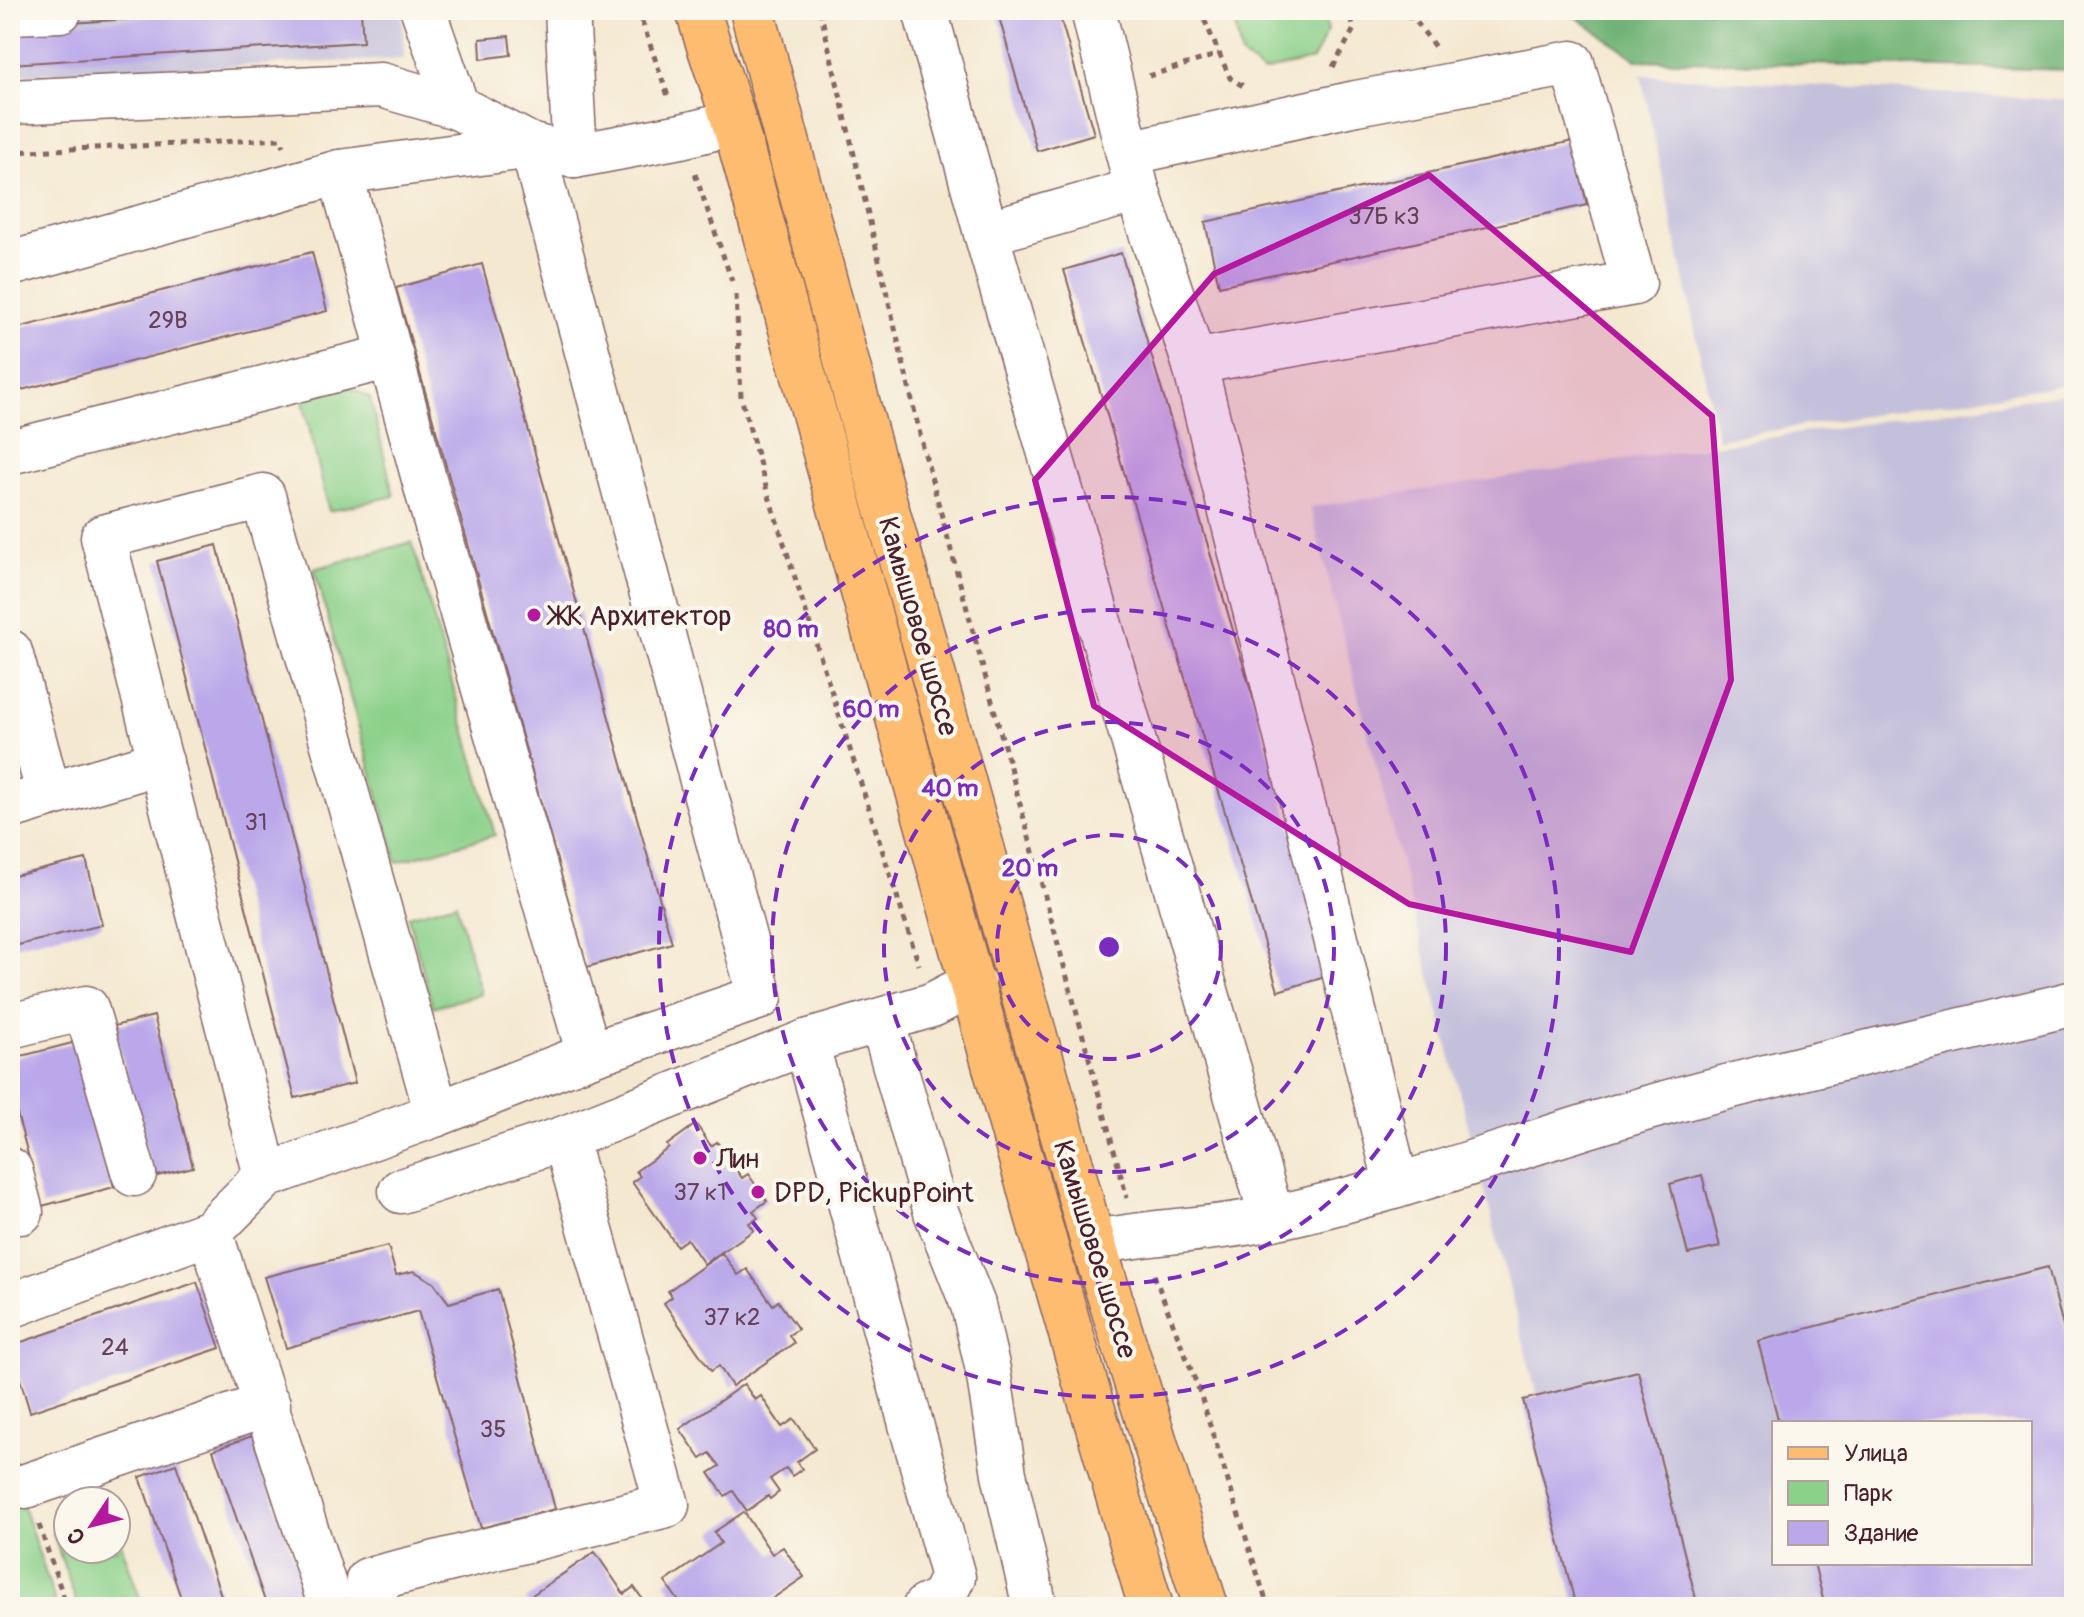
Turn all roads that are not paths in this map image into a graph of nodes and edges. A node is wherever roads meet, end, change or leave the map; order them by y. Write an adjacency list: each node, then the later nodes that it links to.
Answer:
1 (60, 10): 9 (lane)
2 (423, 10): 13 (lane)
3 (567, 10): 16 (lane)
4 (677, 10): 10 (main road)
5 (752, 10): 12 (main road, Камышовое шоссе)
6 (769, 10): 12 (main road)
7 (925, 10): 19 (lane)
8 (1093, 10): 17 (lane)
9 (10, 12)
10 (704, 30): 14 (main road, Камышовое шоссе)
11 (10, 102): 13 (lane)
12 (778, 105): 43 (main road, Камышовое шоссе)
13 (457, 107): 15 (lane)
14 (734, 123): 16 (lane); 27 (main road, Камышовое шоссе)
15 (532, 146): 16 (lane); 18 (lane); 32 (lane)
16 (575, 156)
17 (1133, 172): 19 (lane); 22 (lane); 22 (lane)
18 (321, 177): 20 (lane); 21 (lane)
19 (986, 233): 41 (lane)
20 (10, 264)
21 (391, 356): 23 (lane); 32 (lane)
22 (1194, 362): 38 (lane)
23 (10, 452)
24 (10, 652): 26 (lane)
25 (161, 762): 26 (lane); 33 (lane); 37 (lane)
26 (30, 801)
27 (973, 984): 29 (lane); 51 (main road, Камышовое шоссе)
28 (2074, 1003): 38 (lane)
29 (882, 1020): 31 (lane); 50 (lane)
30 (10, 1026): 36 (lane)
31 (806, 1042): 34 (lane); 49 (lane)
32 (589, 1055): 33 (lane)
33 (437, 1114): 37 (lane)
34 (565, 1138): 39 (lane); 48 (lane)
35 (10, 1170): 40 (lane)
36 (134, 1174)
37 (266, 1176): 42 (lane)
38 (1397, 1186): 41 (lane)
39 (401, 1191)
40 (21, 1212)
41 (1272, 1218): 43 (lane)
42 (210, 1232): 44 (lane); 45 (lane)
43 (1093, 1243): 52 (main road, Камышовое шоссе)
44 (10, 1306)
45 (268, 1404): 46 (lane); 47 (lane)
46 (26, 1486)
47 (331, 1607)
48 (377, 1607)
49 (925, 1607)
50 (1035, 1607)
51 (1151, 1607)
52 (1206, 1607)

